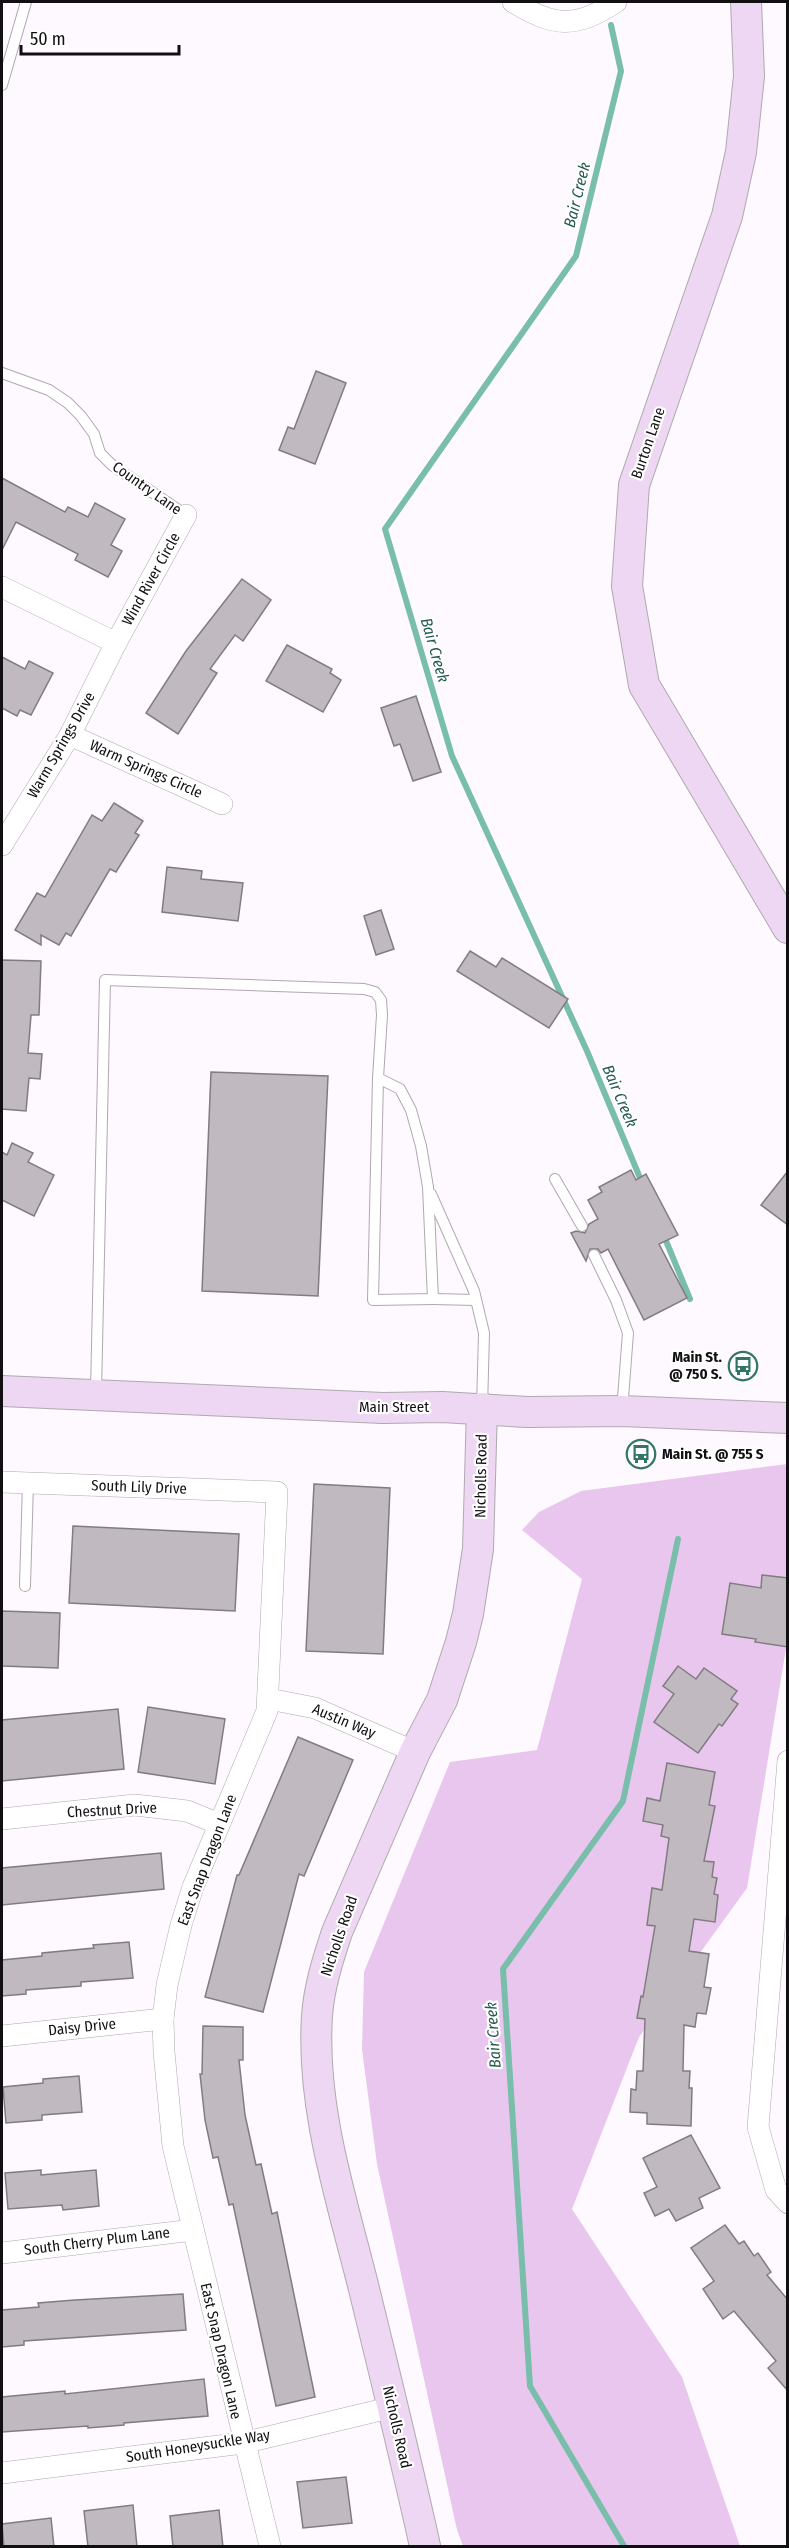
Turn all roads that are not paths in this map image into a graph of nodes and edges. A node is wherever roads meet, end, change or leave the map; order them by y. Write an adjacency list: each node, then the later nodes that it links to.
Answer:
1 (26, 2): 5 (lane)
2 (513, 2): 3 (street)
3 (616, 2)
4 (746, 2): 13 (street, Burton Lane)
5 (2, 85)
6 (2, 373): 7 (lane, Country Lane)
7 (186, 516): 9 (street, Wind River Circle)
8 (2, 587): 9 (street)
9 (116, 643): 10 (street, Warm Springs Drive)
10 (70, 735): 11 (street, Warm Springs Circle); 12 (street, Warm Springs Drive)
11 (222, 804)
12 (2, 845)
13 (788, 928)
14 (378, 1078): 16 (lane); 19 (lane); 22 (lane)
15 (555, 1179): 17 (lane)
16 (428, 1187): 19 (lane); 20 (lane)
17 (582, 1226)
18 (594, 1255): 24 (lane)
19 (433, 1299): 20 (lane)
20 (476, 1299): 23 (lane)
21 (2, 1391): 22 (street, Main Street)
22 (96, 1396): 23 (street, Main Street)
23 (482, 1408): 24 (street, Main Street); 31 (street, Nicholls Road)
24 (622, 1411): 25 (street, Main Street)
25 (788, 1418)
26 (2, 1482): 27 (street, South Lily Drive)
27 (28, 1483): 28 (street, South Lily Drive); 29 (lane)
28 (277, 1492): 30 (street, East Snap Dragon Lane)
29 (25, 1587)
30 (269, 1699): 31 (street, Austin Way); 34 (street, East Snap Dragon Lane)
31 (416, 1752): 40 (street, Nicholls Road)
32 (788, 1761): 37 (street)
33 (2, 1819): 34 (street, Chestnut Drive)
34 (219, 1824): 35 (street, East Snap Dragon Lane)
35 (163, 2019): 36 (street, Daisy Drive); 38 (street, East Snap Dragon Lane)
36 (2, 2036)
37 (788, 2203)
38 (193, 2230): 39 (street, South Cherry Plum Lane); 41 (street, East Snap Dragon Lane)
39 (2, 2253)
40 (393, 2407): 41 (street, South Honeysuckle Way); 44 (street, Nicholls Road)
41 (243, 2443): 42 (street, South Honeysuckle Way); 43 (street, East Snap Dragon Lane)
42 (2, 2473)
43 (270, 2547)
44 (425, 2547)

